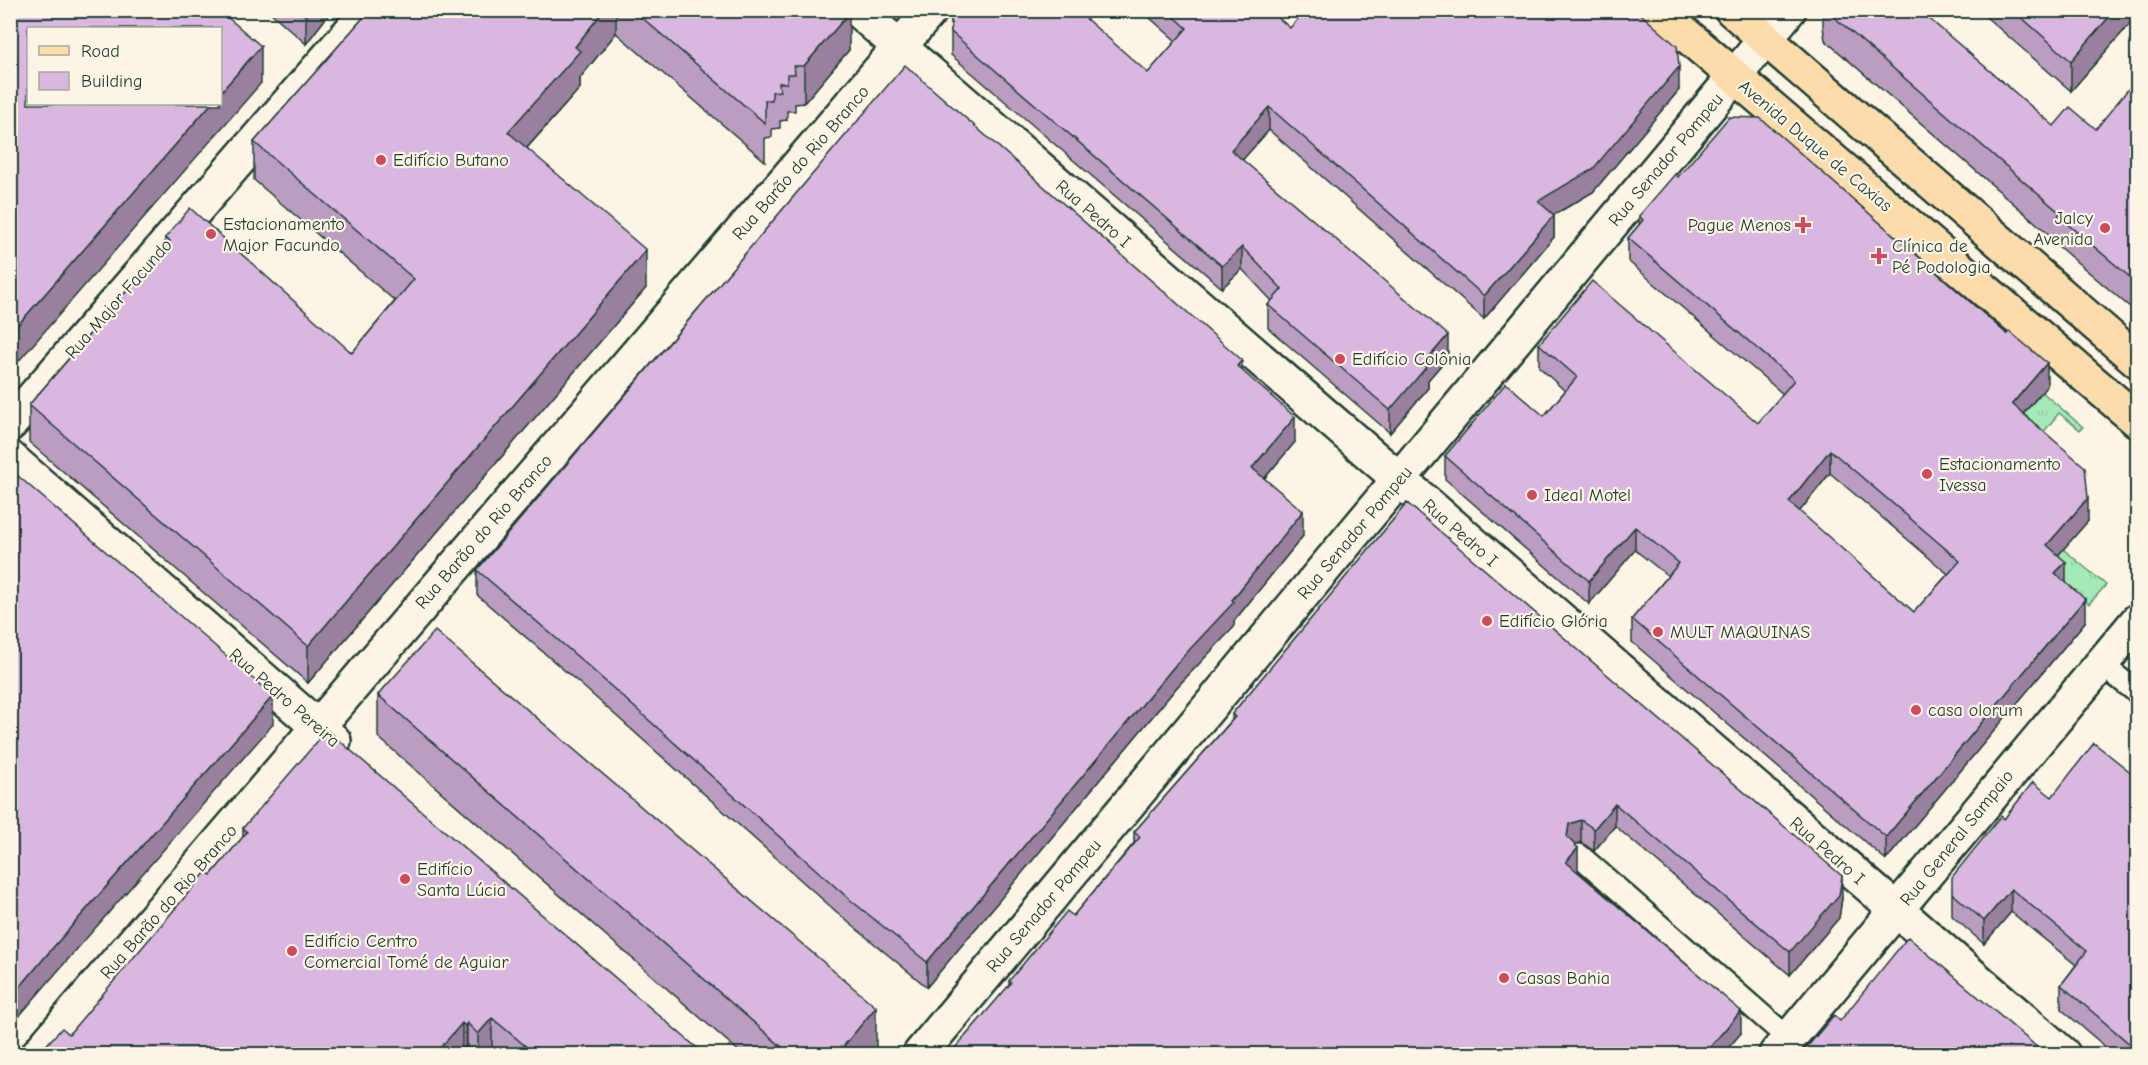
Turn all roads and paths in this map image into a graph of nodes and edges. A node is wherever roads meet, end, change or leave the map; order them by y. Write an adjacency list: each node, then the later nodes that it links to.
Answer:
1 (369, 10): 12 (street, Rua Major Facundo)
2 (856, 10): 8 (street, Rua Pedro I)
3 (931, 10): 8 (street, Rua Barão do Rio Branco)
4 (1658, 10): 9 (main road, Avenida Duque de Caxias)
5 (1732, 10): 7 (main road)
6 (1789, 10): 7 (street, Rua Senador Pompeu)
7 (1766, 39): 9 (street, Rua Senador Pompeu); 10 (main road)
8 (900, 47): 14 (street, Rua Pedro I); 18 (street, Rua Barão do Rio Branco)
9 (1734, 77): 11 (main road, Avenida Duque de Caxias); 14 (street, Rua Senador Pompeu)
10 (2138, 361)
11 (2138, 421)
12 (10, 424)
13 (10, 458): 18 (street, Rua Pedro Pereira)
14 (1399, 481): 21 (street, Rua Pedro I); 24 (street, Rua Senador Pompeu)
15 (2138, 620): 16 (street, Rua General Sampaio)
16 (2101, 664): 17 (lane); 21 (street, Rua General Sampaio)
17 (2138, 693)
18 (317, 727): 19 (street, Rua Pedro Pereira); 23 (street, Rua Barão do Rio Branco)
19 (356, 760)
20 (1579, 855): 22 (lane)
21 (1896, 912): 22 (street, Rua General Sampaio); 25 (street, Rua Pedro I)
22 (1782, 1047)
23 (38, 1054)
24 (920, 1054)
25 (2063, 1054)

